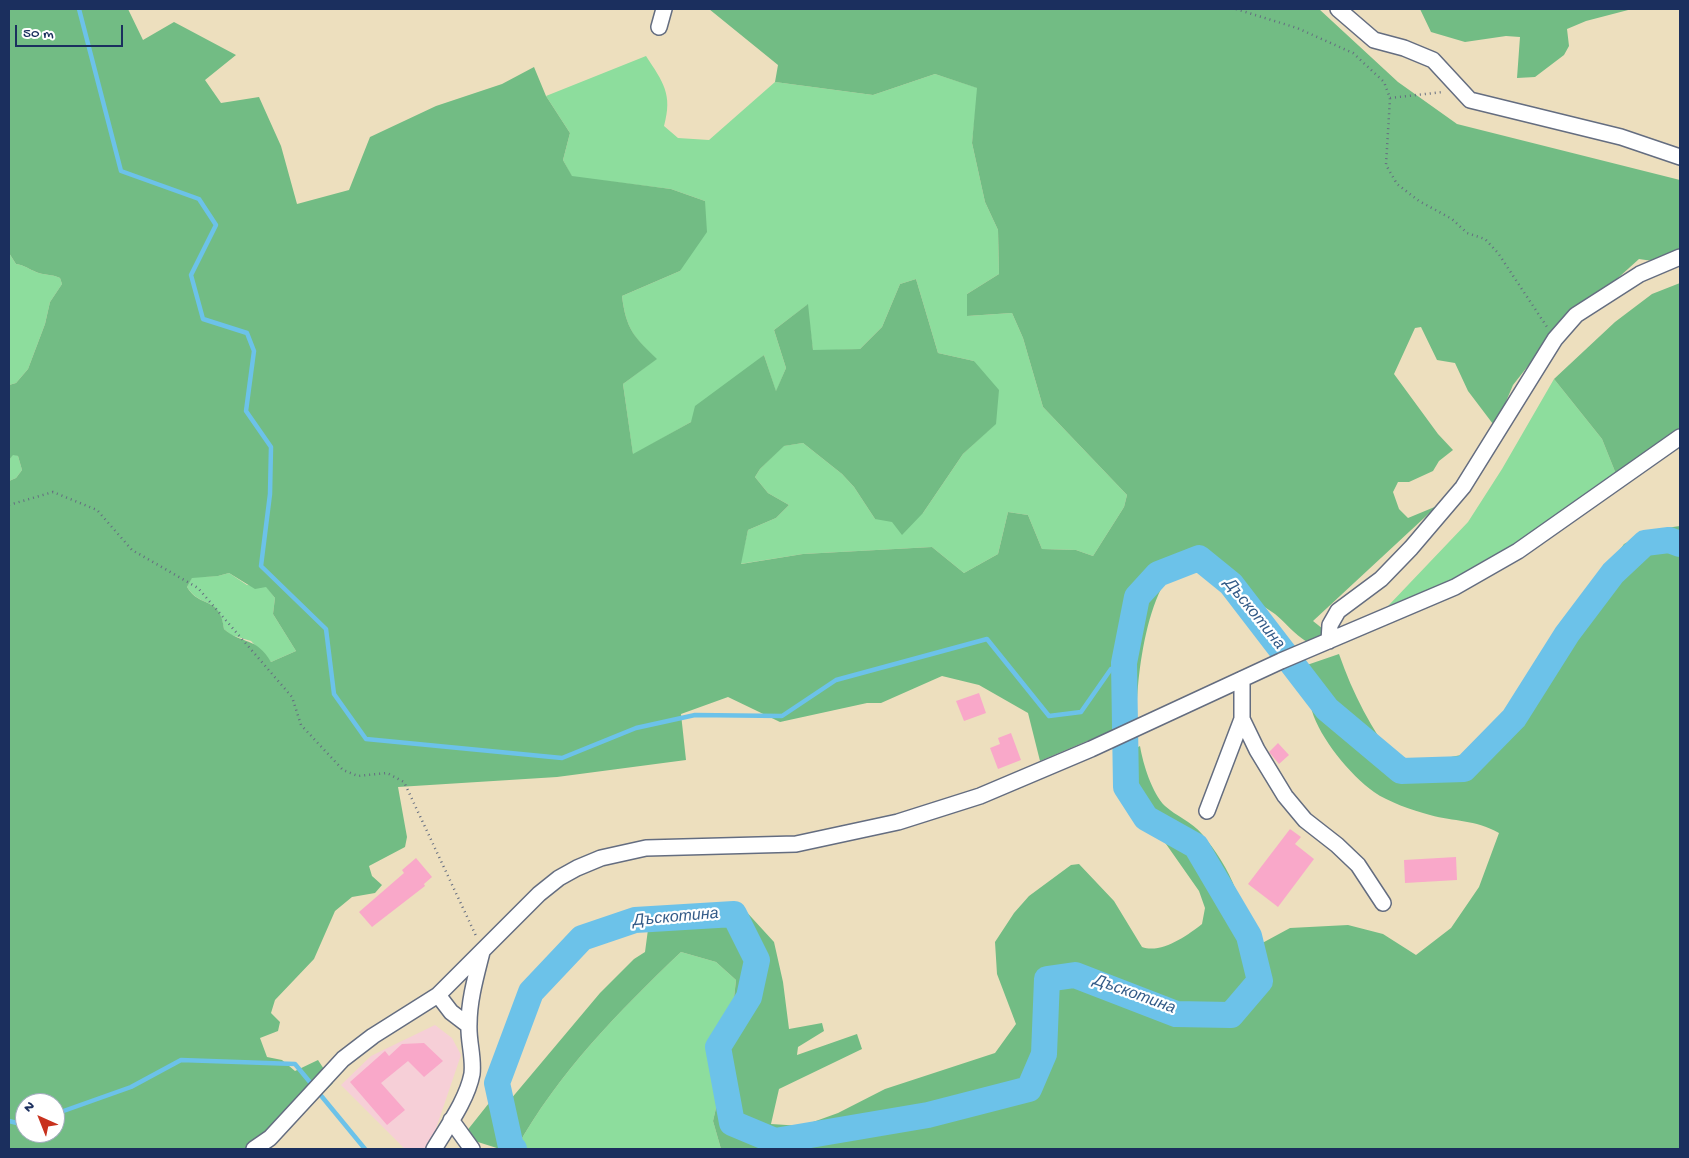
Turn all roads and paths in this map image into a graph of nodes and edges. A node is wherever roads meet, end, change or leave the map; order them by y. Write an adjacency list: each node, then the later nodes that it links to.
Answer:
1 (664, 9): 4 (street)
2 (1236, 9): 6 (path)
3 (1338, 9): 5 (street)
4 (659, 27)
5 (1462, 91): 6 (path); 7 (street)
6 (1390, 98): 9 (path)
7 (1680, 157)
8 (1680, 257): 9 (street)
9 (1555, 339): 12 (street)
10 (1680, 437): 12 (street)
11 (9, 505): 17 (path)
12 (1329, 641): 13 (street)
13 (1242, 679): 14 (street); 17 (street)
14 (1242, 719): 15 (street); 16 (street)
15 (1207, 810)
16 (1383, 903)
17 (482, 951): 18 (street); 19 (street)
18 (438, 995): 19 (street); 21 (street)
19 (468, 1025): 20 (street)
20 (451, 1120): 22 (street); 23 (street)
21 (254, 1149)
22 (434, 1149)
23 (472, 1149)

